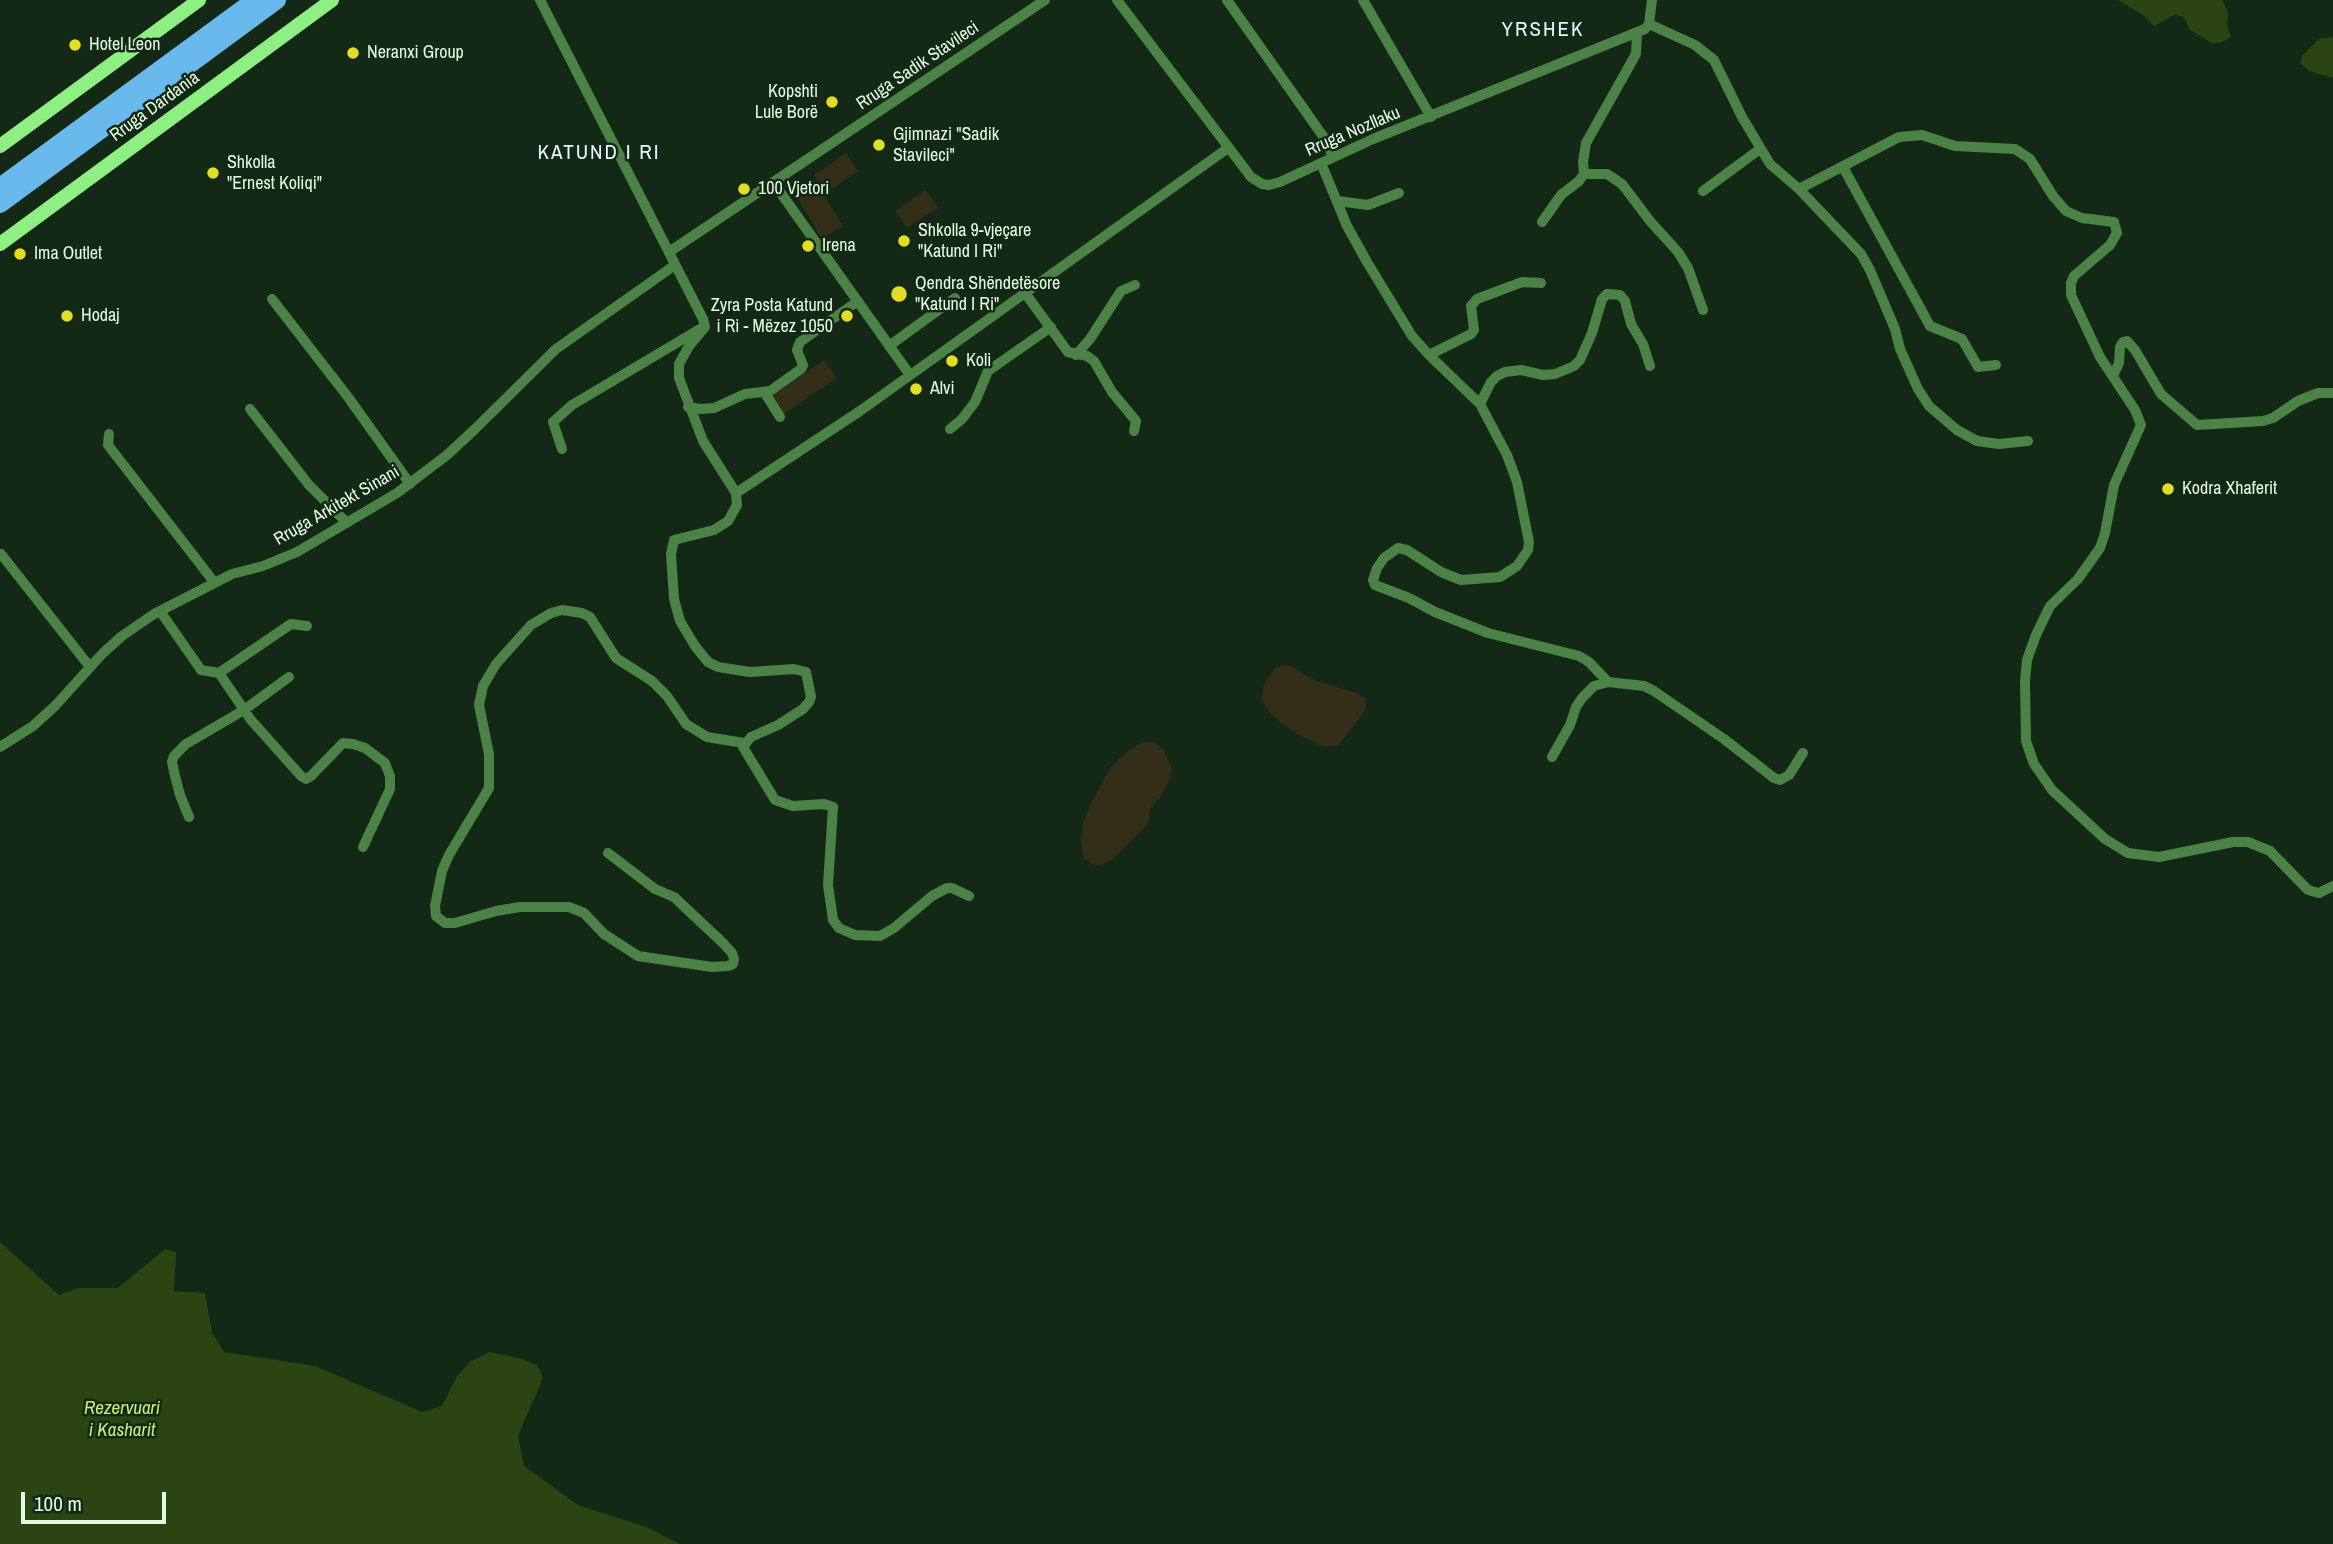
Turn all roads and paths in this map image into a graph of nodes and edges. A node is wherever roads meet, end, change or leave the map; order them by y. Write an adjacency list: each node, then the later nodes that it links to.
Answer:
1 (198, 0): 14 (main road)
2 (255, 0): 22 (highway)
3 (277, 0): 27 (highway)
4 (332, 0): 29 (main road, Rruga Dardania)
5 (540, 0): 30 (street)
6 (1045, 0): 21 (street, Rruga Sadik Stavileci)
7 (1117, 0): 15 (street, Rruga Nozllaku)
8 (1227, 0): 17 (street)
9 (1363, 0): 13 (street)
10 (1652, 0): 11 (street)
11 (1649, 24): 12 (street, Rruga Nozllaku); 16 (street)
12 (1637, 33): 13 (street, Rruga Nozllaku); 20 (street)
13 (1431, 117): 17 (street, Rruga Nozllaku)
14 (0, 146)
15 (1228, 148): 18 (street, Rruga Nozllaku); 34 (street)
16 (1760, 149): 23 (street); 24 (street)
17 (1334, 157): 18 (street, Rruga Nozllaku)
18 (1321, 163): 26 (street)
19 (1843, 167): 23 (street); 44 (street); 47 (street)
20 (1584, 174): 28 (street); 38 (street)
21 (773, 182): 30 (street, Rruga Sadik Stavileci); 37 (street)
22 (0, 187)
23 (1798, 189): 57 (street)
24 (1703, 191)
25 (1399, 193): 26 (street)
26 (1338, 201): 43 (street)
27 (0, 204)
28 (1542, 222)
29 (0, 244)
30 (669, 251): 31 (street)
31 (675, 265): 39 (street); 59 (street, Rruga Arkitekt Sinani)
32 (1541, 283): 43 (street)
33 (1135, 285): 42 (street)
34 (1025, 293): 40 (street); 46 (street)
35 (956, 298): 41 (street)
36 (272, 299): 59 (street)
37 (858, 301): 41 (street); 48 (street)
38 (1703, 310)
39 (705, 327): 51 (street); 58 (street)
40 (1051, 327): 42 (street); 54 (street)
41 (889, 346): 46 (street)
42 (1076, 355): 55 (street)
43 (1429, 355): 50 (street)
44 (1996, 365)
45 (1650, 366): 50 (street)
46 (910, 375): 60 (street)
47 (2113, 376): 49 (street); 78 (street)
48 (765, 393): 51 (street); 53 (street)
49 (2333, 394)
50 (1480, 404): 69 (street)
51 (688, 407): 60 (street)
52 (250, 409): 61 (street)
53 (780, 416)
54 (950, 429)
55 (1134, 431)
56 (108, 435): 63 (street)
57 (2028, 441)
58 (562, 449)
59 (410, 484): 61 (street, Rruga Arkitekt Sinani)
60 (736, 493): 71 (street)
61 (347, 523): 63 (street, Rruga Arkitekt Sinani)
62 (1, 554): 66 (street)
63 (214, 582): 64 (street, Rruga Arkitekt Sinani)
64 (160, 611): 66 (street, Rruga Arkitekt Sinani); 67 (street)
65 (307, 626): 67 (street)
66 (90, 667): 72 (street, Rruga Arkitekt Sinani)
67 (219, 673): 70 (street)
68 (289, 677): 70 (street)
69 (1608, 682): 73 (street); 74 (street)
70 (244, 710): 75 (street); 76 (street)
71 (744, 743): 77 (street); 79 (street)
72 (0, 747)
73 (1803, 754)
74 (1552, 757)
75 (189, 817)
76 (363, 847)
77 (608, 853)
78 (2333, 886)
79 (969, 895)

